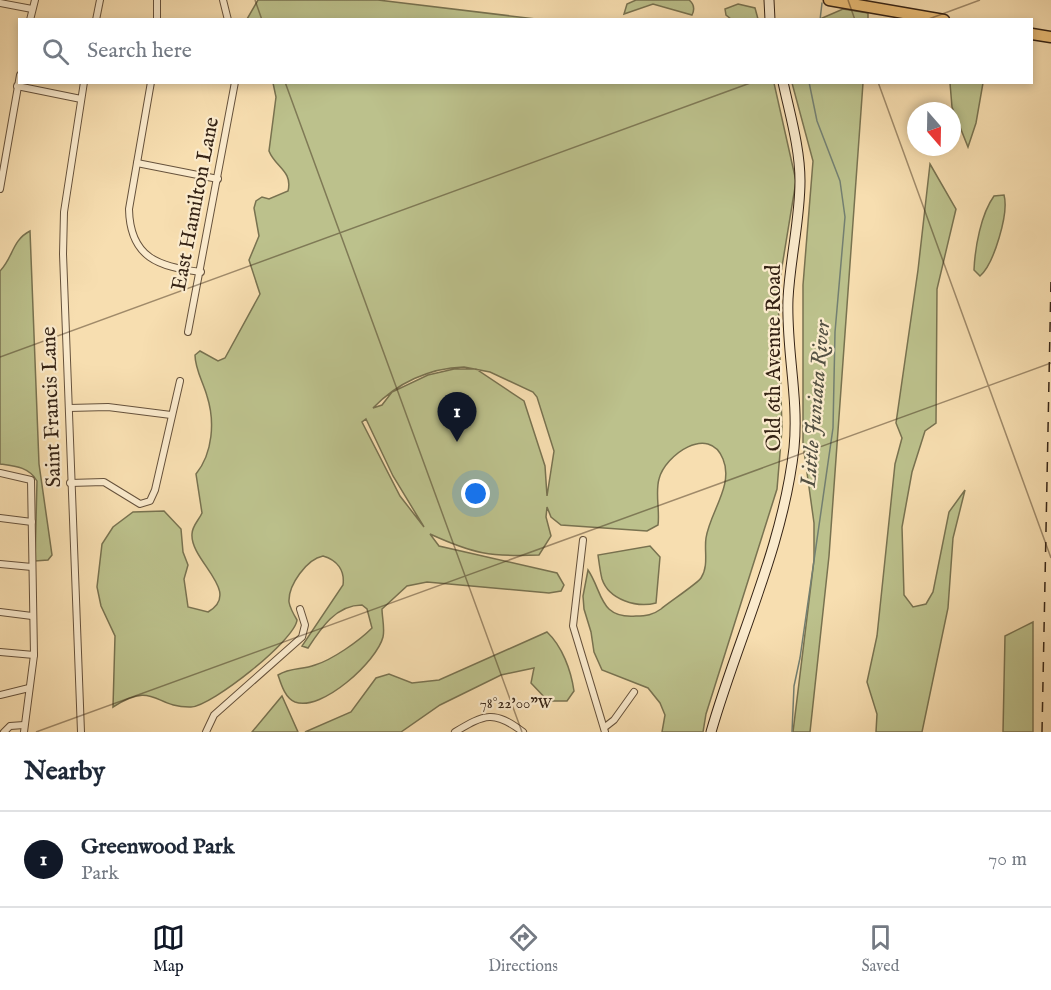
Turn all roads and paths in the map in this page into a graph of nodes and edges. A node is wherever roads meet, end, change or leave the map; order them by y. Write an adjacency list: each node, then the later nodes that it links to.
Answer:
1 (35, 0): 8 (street)
2 (100, 0): 10 (street)
3 (157, 0): 11 (street)
4 (223, 0): 12 (street)
5 (769, 0): 13 (main road)
6 (829, 0): 14 (main road)
7 (0, 3): 8 (street)
8 (32, 9): 9 (street)
9 (30, 18)
10 (96, 18)
11 (157, 18)
12 (228, 18)
13 (770, 18)
14 (933, 18)
15 (1033, 34): 16 (main road)
16 (1051, 37)
17 (18, 82): 22 (street)
18 (84, 84): 23 (street, Saint Francis Lane)
19 (151, 84): 24 (street)
20 (235, 84): 25 (street, East Hamilton Lane)
21 (783, 84): 54 (main road, Old 6th Avenue Road)
22 (17, 86): 23 (street); 26 (street)
23 (81, 99): 30 (street, Saint Francis Lane)
24 (137, 163): 25 (street); 27 (street)
25 (218, 179): 27 (street, East Hamilton Lane)
26 (0, 189)
27 (201, 272): 28 (street, East Hamilton Lane)
28 (188, 332)
29 (180, 381): 31 (street)
30 (69, 408): 31 (street); 33 (street, Saint Francis Lane)
31 (171, 415): 33 (street)
32 (0, 473): 35 (street)
33 (70, 483): 50 (street, Saint Francis Lane)
34 (0, 518): 35 (street)
35 (32, 522): 38 (street)
36 (583, 540): 48 (street)
37 (0, 564): 38 (street)
38 (32, 567): 41 (street)
39 (300, 609): 51 (street)
40 (0, 612): 41 (street)
41 (32, 616): 43 (street)
42 (0, 652): 43 (street)
43 (34, 655): 44 (street)
44 (29, 688): 46 (street); 47 (street)
45 (634, 692): 48 (street)
46 (0, 695)
47 (24, 728): 49 (street)
48 (605, 730)
49 (4, 732)
50 (81, 732)
51 (206, 732)
52 (455, 732): 53 (street)
53 (523, 732)
54 (711, 732)

